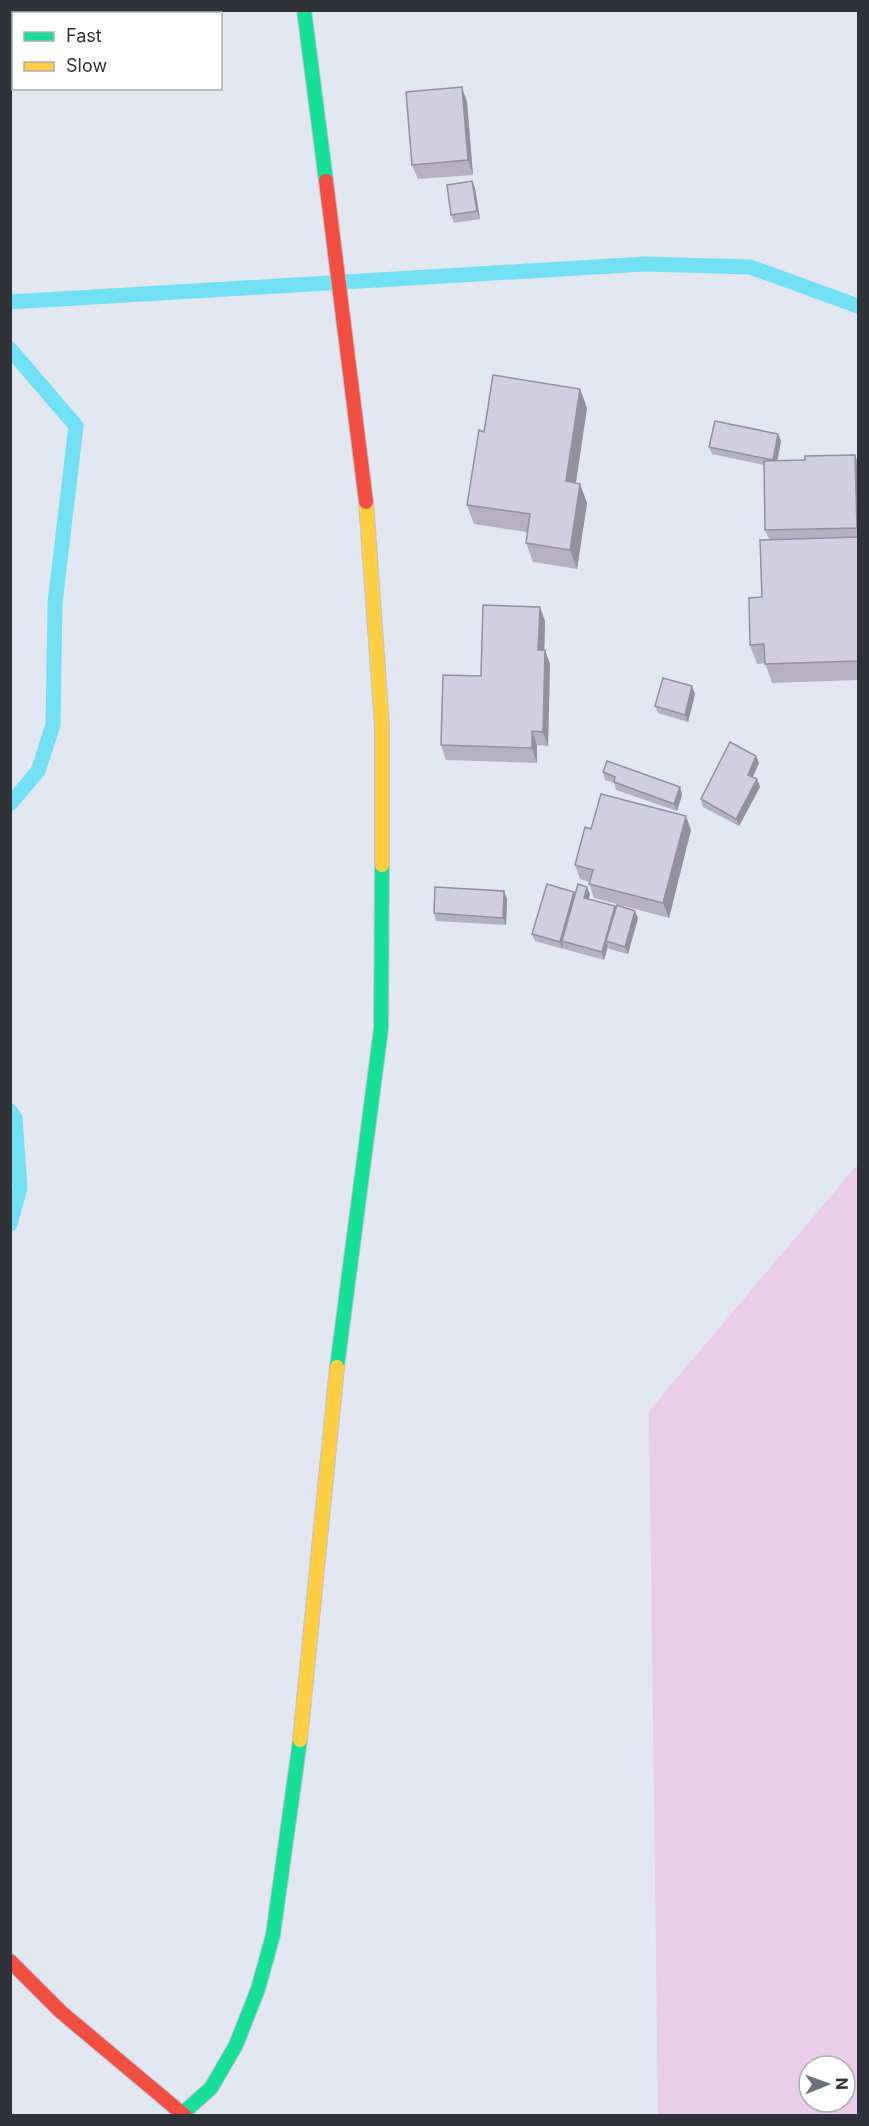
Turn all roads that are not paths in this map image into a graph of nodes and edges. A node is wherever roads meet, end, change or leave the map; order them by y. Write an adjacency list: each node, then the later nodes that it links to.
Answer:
1 (304, 10): 3 (street)
2 (10, 1961): 3 (street)
3 (184, 2114)

